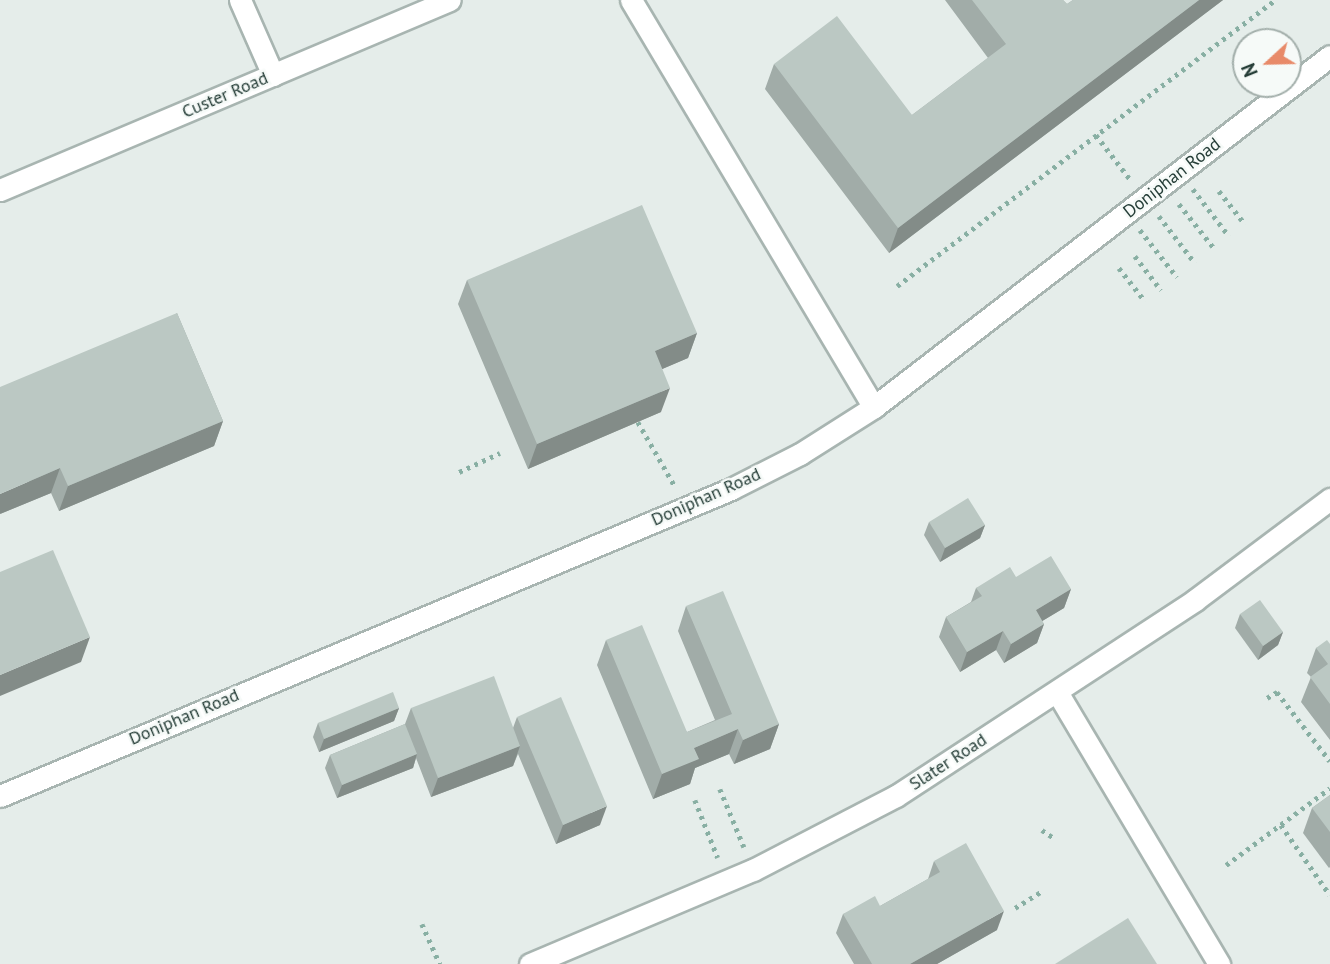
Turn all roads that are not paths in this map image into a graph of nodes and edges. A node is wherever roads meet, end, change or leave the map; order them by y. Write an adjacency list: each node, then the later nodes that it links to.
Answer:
1 (240, 0): 5 (street)
2 (449, 0): 5 (street, Custer Road)
3 (631, 0): 7 (street)
4 (1330, 56): 7 (street, Doniphan Road)
5 (273, 75): 6 (street, Custer Road)
6 (0, 190)
7 (874, 407): 10 (street, Doniphan Road)
8 (1330, 499): 9 (street, Slater Road)
9 (1057, 692): 11 (street, Slater Road); 12 (street)
10 (0, 796)
11 (530, 964)
12 (1219, 964)

